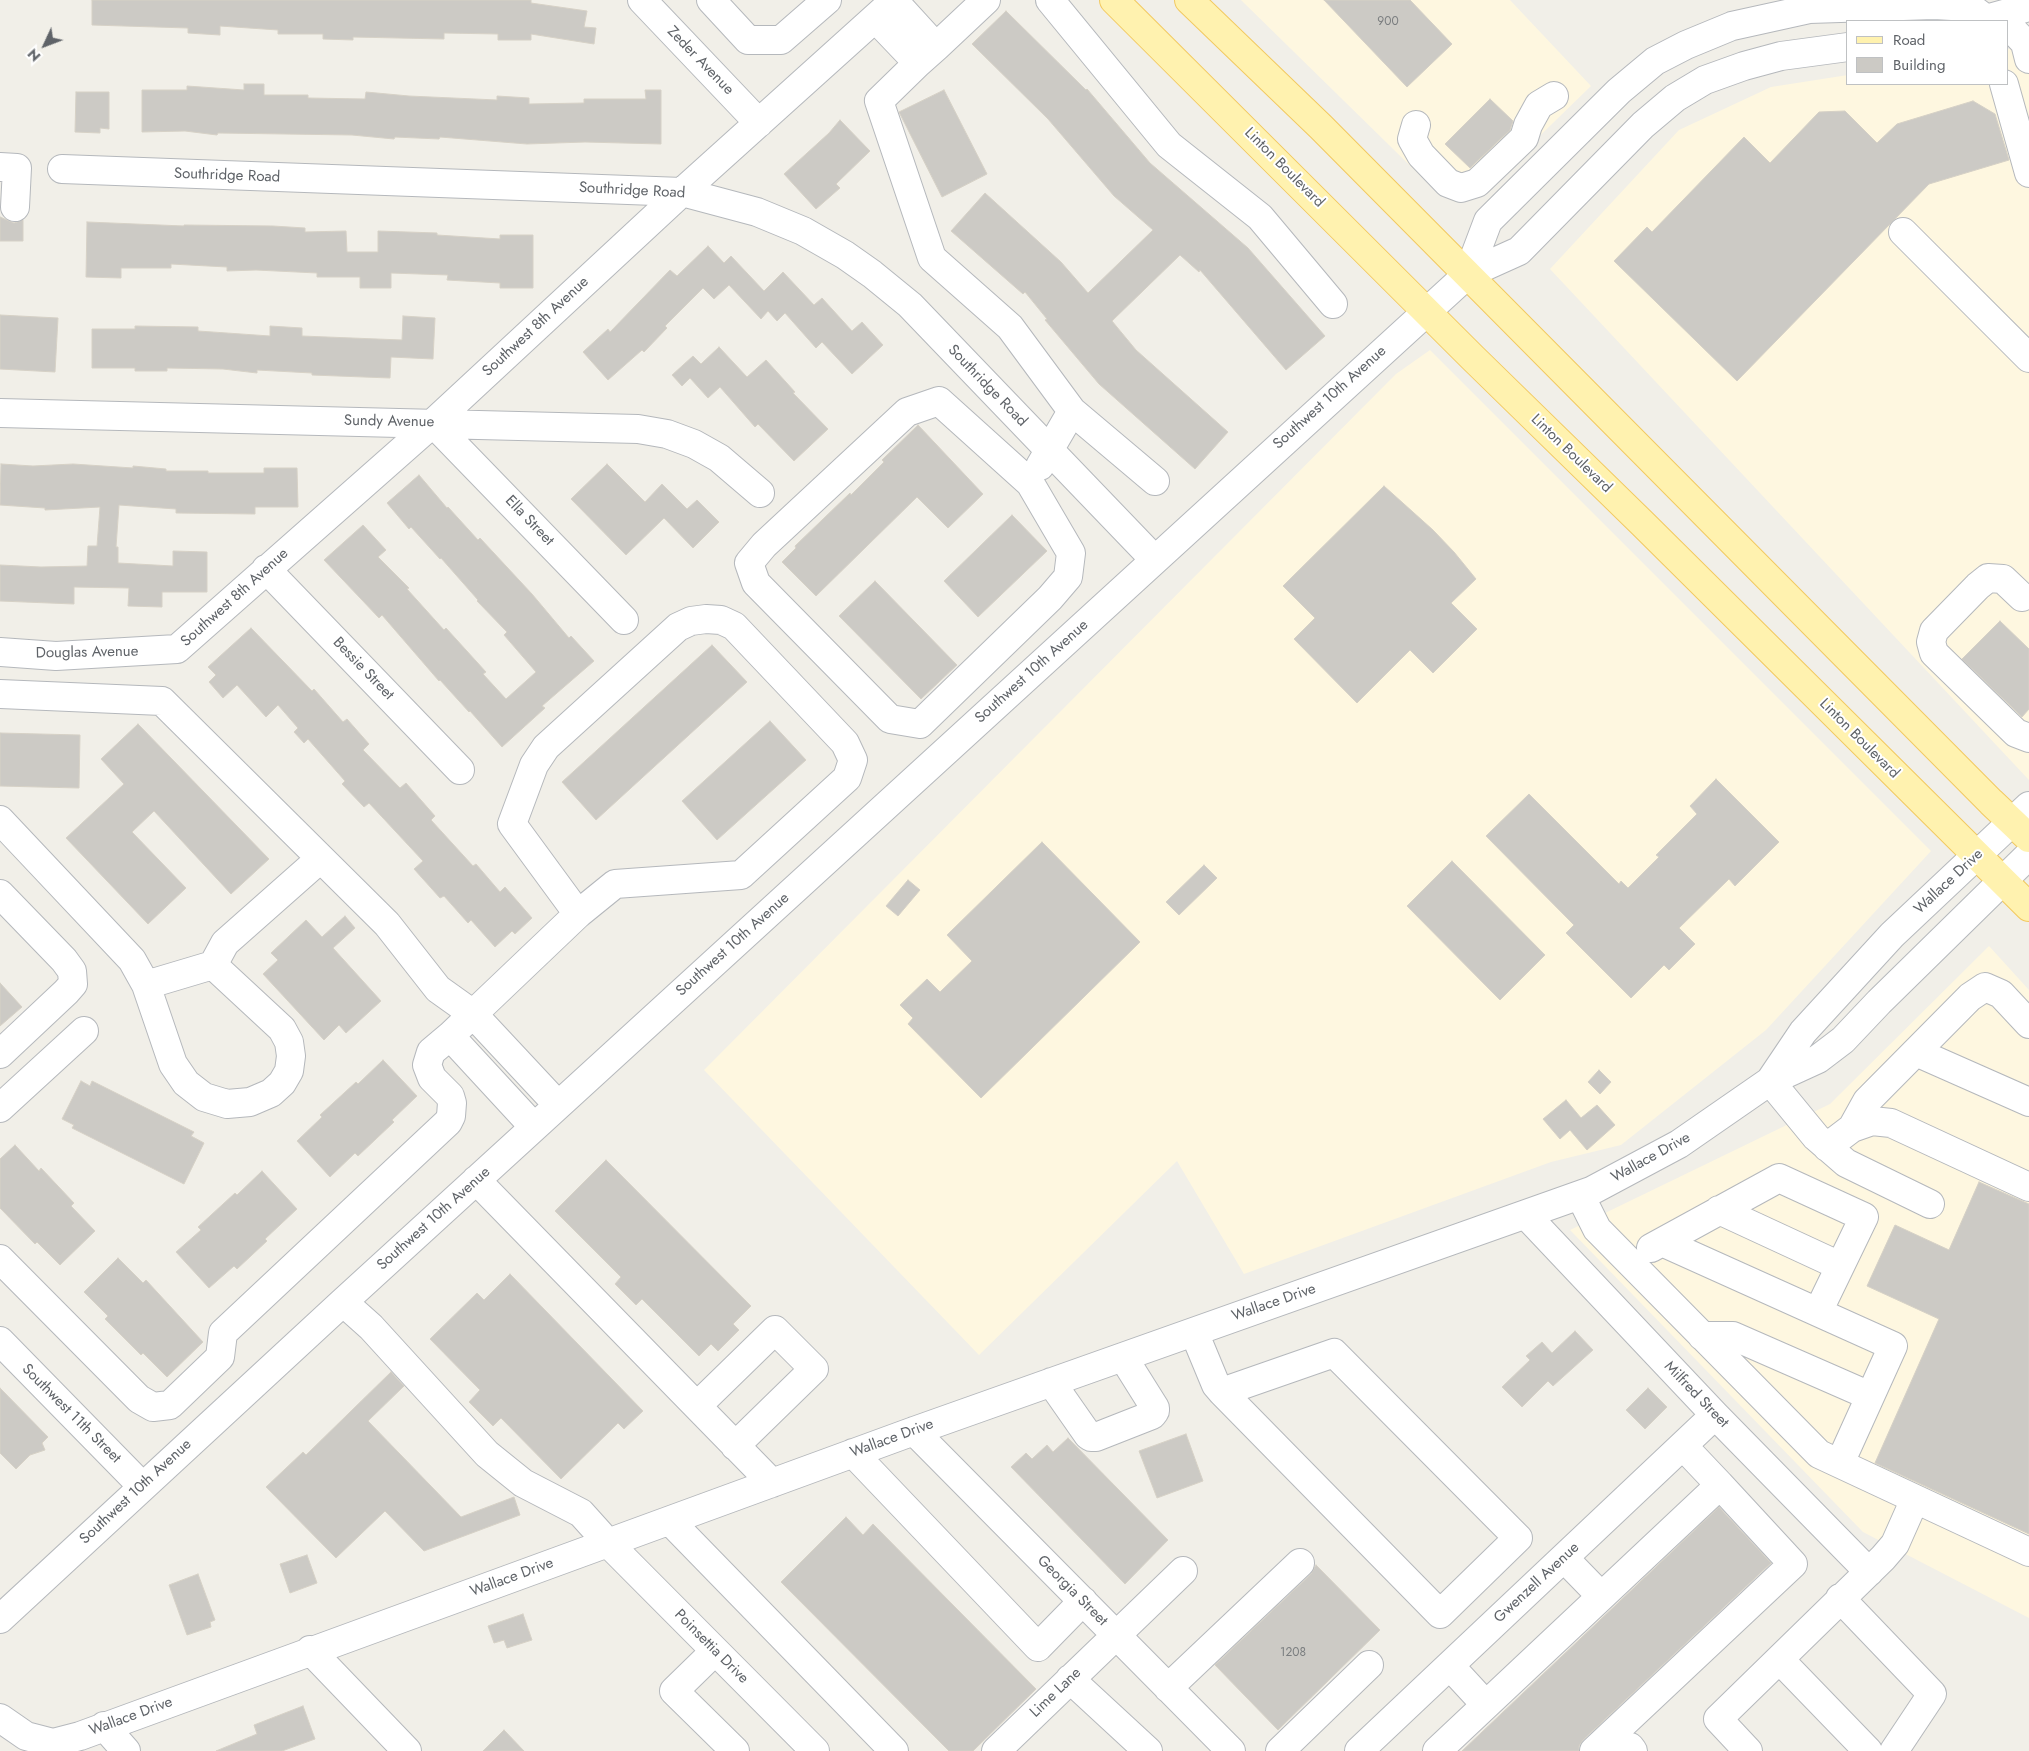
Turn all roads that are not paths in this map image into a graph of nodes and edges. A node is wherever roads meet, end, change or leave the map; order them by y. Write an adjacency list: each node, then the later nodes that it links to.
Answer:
1 (642, 0): 17 (street, Zeder Avenue)
2 (711, 0): 3 (street)
3 (827, 0)
4 (986, 0): 13 (street)
5 (1050, 0): 26 (street)
6 (1114, 0): 27 (main road, Linton Boulevard)
7 (1189, 0): 25 (main road)
8 (1937, 2): 10 (street, Southwest 10th Avenue); 25 (street, Southwest 10th Avenue)
9 (885, 5): 13 (street); 17 (street, Southwest 8th Avenue)
10 (2004, 18)
11 (2009, 24): 14 (street, Southwest 10th Avenue)
12 (1846, 47): 25 (street, Southwest 10th Avenue)
13 (927, 55): 29 (street)
14 (2029, 59)
15 (2004, 85): 21 (street)
16 (1554, 96): 18 (street)
17 (759, 123): 22 (street, Southwest 8th Avenue)
18 (1416, 125)
19 (9, 168): 23 (street)
20 (62, 169): 22 (street, Southridge Road)
21 (2029, 173)
22 (682, 192): 31 (street, Southwest 8th Avenue); 32 (street, Southridge Road)
23 (16, 207)
24 (1903, 232): 28 (street)
25 (1468, 274): 27 (street, Southwest 10th Avenue); 46 (main road)
26 (1333, 304)
27 (1426, 310): 36 (street, Southwest 10th Avenue); 48 (main road, Linton Boulevard)
28 (2029, 358)
29 (1072, 411): 32 (street); 33 (street)
30 (0, 413): 31 (street, Sundy Avenue)
31 (433, 423): 35 (street, Sundy Avenue); 37 (street, Southwest 8th Avenue); 39 (street, Ella Street)
32 (1049, 452): 34 (street); 36 (street, Southridge Road)
33 (1155, 481)
34 (1030, 483): 34 (street)
35 (760, 493)
36 (1154, 559): 64 (street, Southwest 10th Avenue)
37 (266, 569): 40 (street, Southwest 8th Avenue); 44 (street, Bessie Street)
38 (2022, 597): 43 (street)
39 (624, 620)
40 (174, 650): 41 (street, Douglas Avenue)
41 (0, 652)
42 (0, 694): 49 (street)
43 (2029, 738)
44 (460, 770)
45 (0, 820): 55 (street)
46 (2023, 822): 48 (street, Wallace Drive)
47 (2029, 855): 50 (street, Wallace Drive)
48 (1977, 856): 50 (main road, Linton Boulevard); 62 (street, Wallace Drive)
49 (320, 860): 54 (street); 56 (street)
50 (2002, 880): 52 (main road, Linton Boulevard); 62 (street, Wallace Drive)
51 (0, 894): 61 (street)
52 (2029, 907)
53 (578, 914): 53 (street); 56 (street)
54 (213, 965): 55 (street); 55 (street)
55 (146, 985)
56 (473, 1014): 59 (street); 64 (street)
57 (2029, 1024): 60 (street)
58 (84, 1031): 65 (street)
59 (450, 1036): 66 (street); 76 (street)
60 (1916, 1052): 63 (street); 67 (street)
61 (0, 1054)
62 (1770, 1081): 68 (street); 71 (street, Wallace Drive)
63 (2029, 1102)
64 (558, 1105): 66 (street, Southwest 10th Avenue)
65 (0, 1108)
66 (534, 1127): 69 (street, Southwest 10th Avenue)
67 (1852, 1128): 68 (street); 70 (street)
68 (1827, 1147): 72 (street)
69 (476, 1180): 79 (street, Southwest 10th Avenue); 88 (street)
70 (2029, 1187)
71 (1580, 1195): 74 (street, Wallace Drive); 77 (street)
72 (1930, 1204)
73 (1719, 1210): 75 (street); 78 (street); 78 (street)
74 (1526, 1214): 81 (street, Wallace Drive); 89 (street, Milfred Street)
75 (1662, 1242): 77 (street); 80 (street)
76 (0, 1260)
77 (1628, 1260): 82 (street)
78 (1840, 1266): 80 (street)
79 (343, 1302): 97 (street, Southwest 10th Avenue); 100 (street, Poinsettia Drive)
80 (1818, 1312): 87 (street)
81 (1194, 1332): 84 (street, Wallace Drive); 86 (street)
82 (1702, 1336): 87 (street); 94 (street)
83 (0, 1342): 97 (street, Southwest 11th Street)
84 (1123, 1357): 85 (street, Wallace Drive); 85 (street)
85 (1051, 1382): 90 (street, Wallace Drive)
86 (1222, 1392): 86 (street)
87 (1870, 1396): 94 (street)
88 (697, 1406): 91 (street); 91 (street)
89 (1715, 1415): 92 (street, Gwenzell Avenue); 105 (street, Milfred Street)
90 (914, 1430): 93 (street, Wallace Drive); 108 (street, Georgia Street)
91 (735, 1446): 95 (street)
92 (1683, 1446): 96 (street); 102 (street, Gwenzell Avenue)
93 (853, 1453): 95 (street, Wallace Drive); 108 (street)
94 (1840, 1463): 98 (street)
95 (772, 1483): 99 (street, Wallace Drive)
96 (1720, 1485): 106 (street); 133 (street)
97 (142, 1486): 109 (street, Southwest 10th Avenue)
98 (1916, 1499): 101 (street); 105 (street)
99 (670, 1520): 100 (street, Wallace Drive); 127 (street)
100 (608, 1543): 111 (street, Wallace Drive); 112 (street, Poinsettia Drive)
101 (2029, 1552)
102 (1564, 1558): 106 (street); 115 (street, Gwenzell Avenue)
103 (1300, 1563): 117 (street)
104 (1183, 1571): 110 (street, Lime Lane)
105 (1869, 1572): 107 (street)
106 (1601, 1596): 118 (street)
107 (1840, 1598): 113 (street); 138 (street)
108 (1083, 1601): 110 (street, Georgia Street)
109 (0, 1618)
110 (1116, 1635): 116 (street, Lime Lane); 117 (street, Georgia Street)
111 (310, 1650): 120 (street, Wallace Drive); 124 (street)
112 (715, 1651): 125 (street); 126 (street, Poinsettia Drive)
113 (1780, 1660): 136 (street); 137 (street)
114 (1369, 1665): 130 (street)
115 (1450, 1666): 118 (street); 131 (street, Gwenzell Avenue)
116 (1070, 1679): 128 (street, Lime Lane); 129 (street)
117 (1168, 1688): 122 (street, Georgia Street)
118 (1486, 1704): 132 (street)
119 (0, 1718): 121 (street, Wallace Drive)
120 (104, 1726): 121 (street, Wallace Drive); 123 (street)
121 (18, 1743)
122 (1228, 1750)
123 (126, 1751)
124 (407, 1751)
125 (735, 1751)
126 (815, 1751)
127 (894, 1751)
128 (996, 1751)
129 (1148, 1751)
130 (1280, 1751)
131 (1359, 1751)
132 (1437, 1751)
133 (1594, 1751)
134 (1626, 1751): 135 (street)
135 (1633, 1751)
136 (1748, 1751)
137 (1868, 1751)
138 (1894, 1751)

